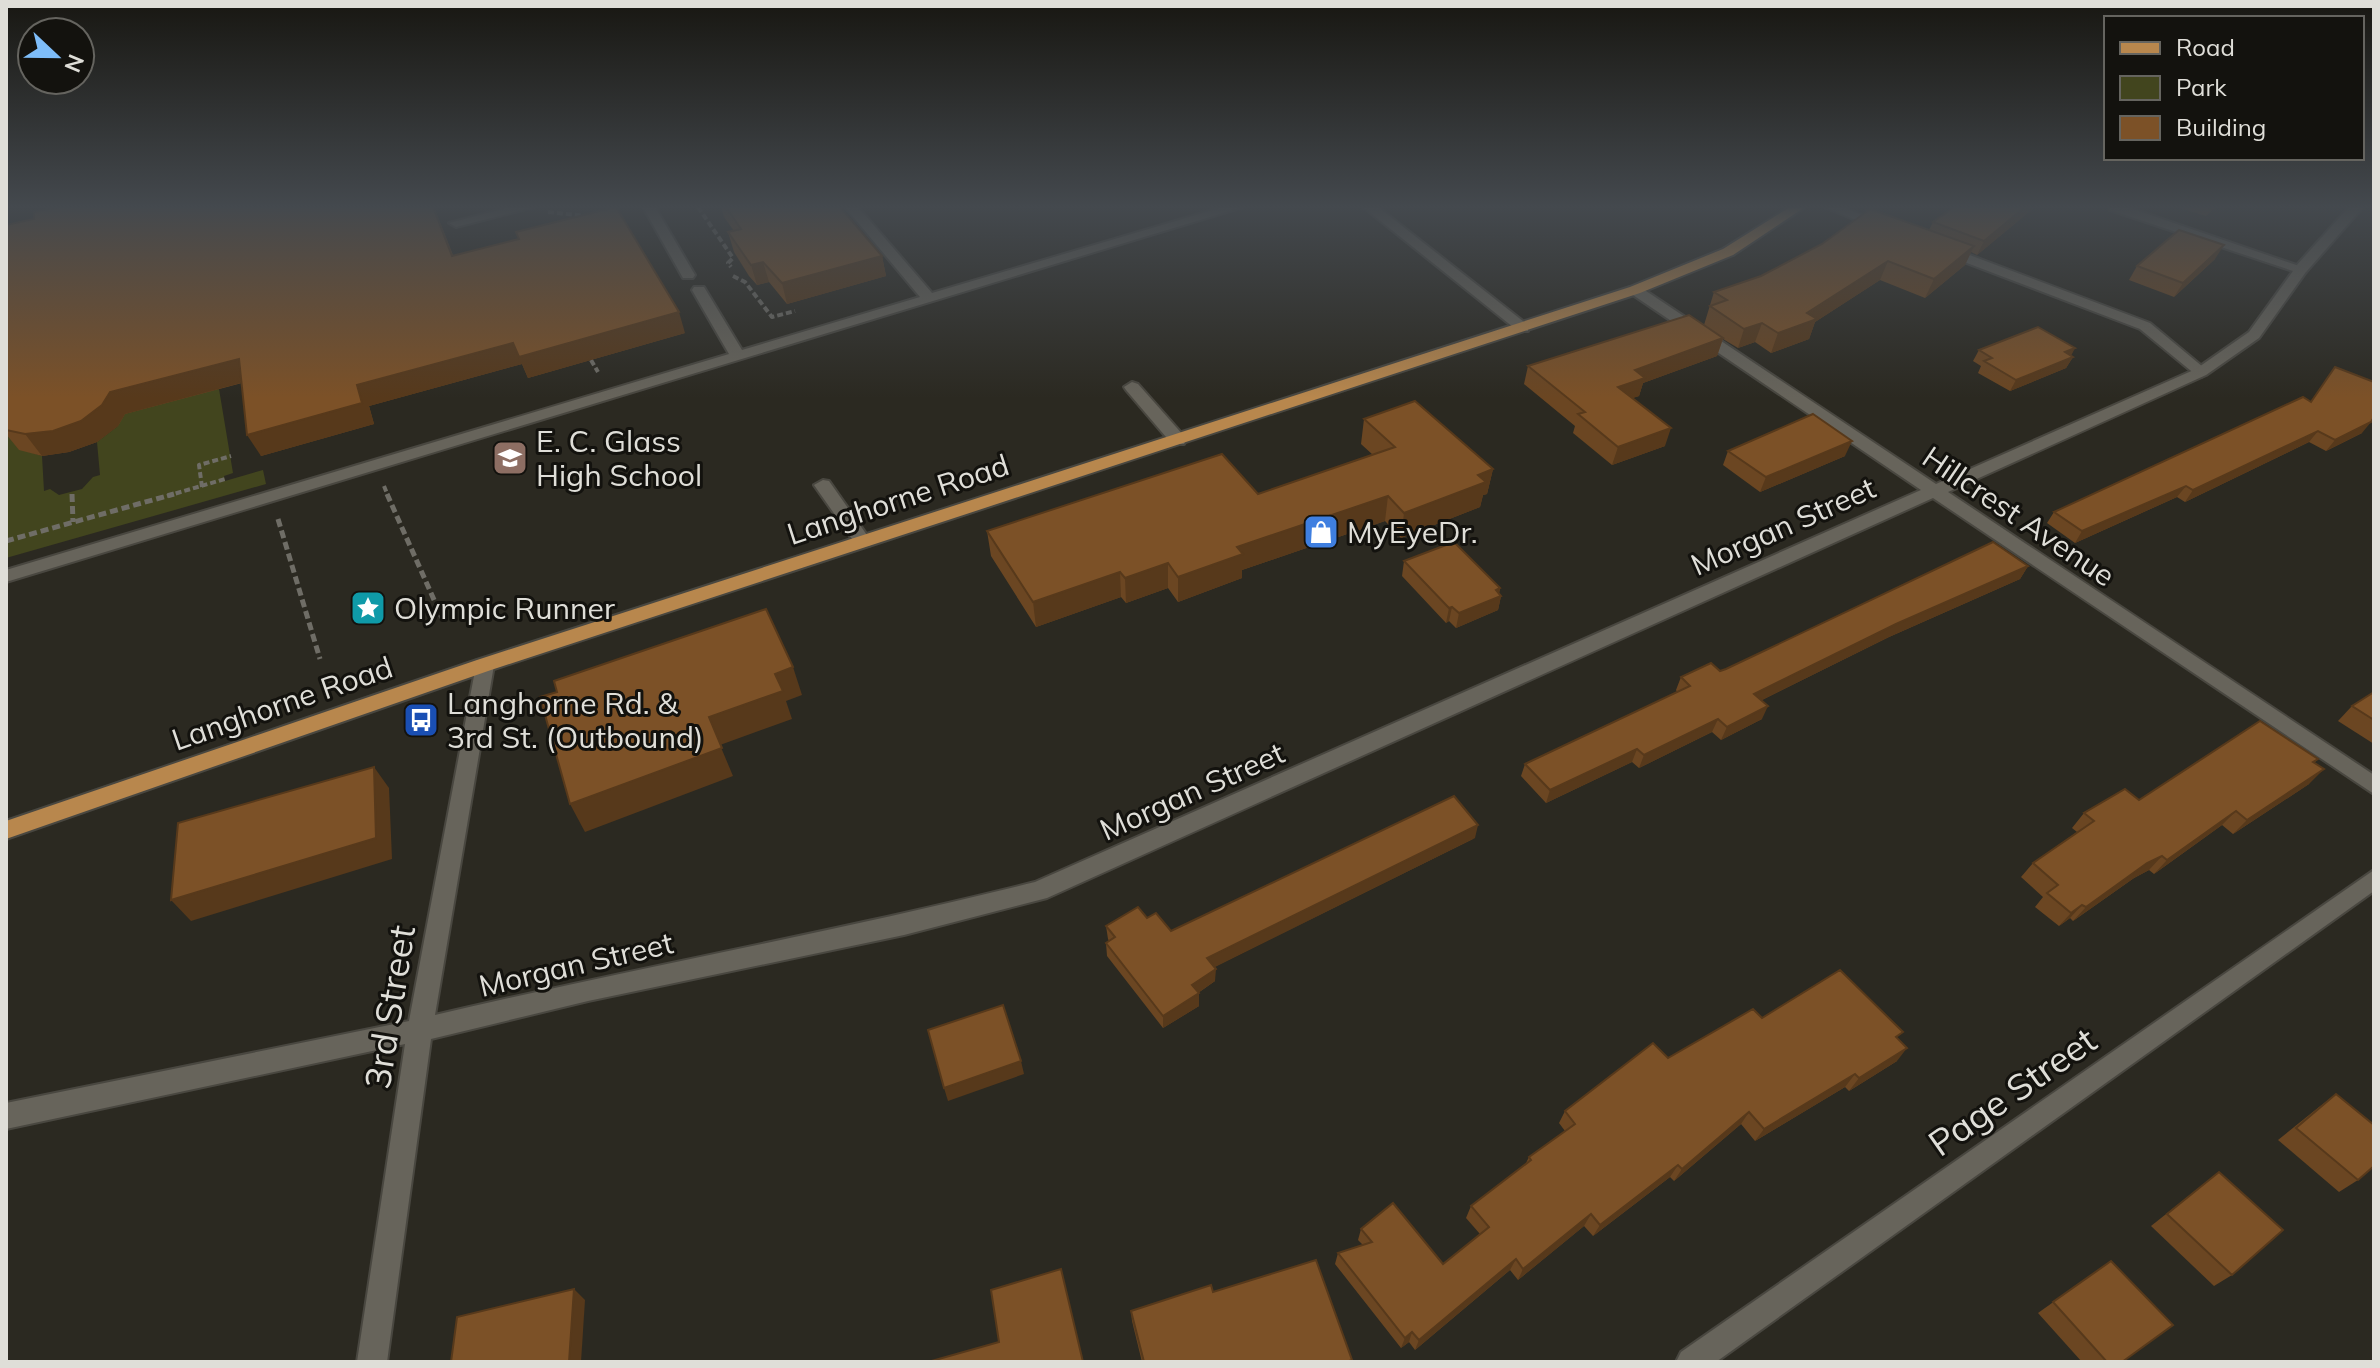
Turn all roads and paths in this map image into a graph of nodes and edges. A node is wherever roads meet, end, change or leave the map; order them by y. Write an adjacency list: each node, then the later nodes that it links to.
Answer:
1 (686, 271): 8 (street)
2 (905, 271): 12 (street)
3 (1023, 271): 12 (street)
4 (1451, 271): 14 (street)
5 (1682, 271): 11 (main road, Langhorne Road)
6 (2001, 271): 18 (street)
7 (2300, 271): 18 (street, Morgan Street)
8 (688, 275)
9 (733, 276): 13 (path)
10 (699, 290): 15 (street)
11 (1635, 290): 14 (main road, Langhorne Road); 26 (street, Hillcrest Avenue)
12 (929, 299): 15 (street)
13 (798, 310)
14 (1523, 328): 20 (main road, Langhorne Road)
15 (738, 356): 33 (street)
16 (591, 360): 17 (path)
17 (598, 372)
18 (2201, 372): 26 (street, Morgan Street)
19 (1132, 387): 20 (street)
20 (1178, 440): 32 (main road, Langhorne Road)
21 (231, 456): 24 (path)
22 (379, 474): 34 (path)
23 (225, 479): 24 (path)
24 (201, 485): 27 (path); 30 (path)
25 (823, 485): 32 (street)
26 (1932, 491): 37 (street, Hillcrest Avenue); 40 (street, Morgan Street)
27 (202, 493)
28 (72, 494): 30 (path)
29 (274, 507): 35 (path)
30 (73, 522): 31 (path)
31 (6, 541)
32 (863, 542): 36 (main road, Langhorne Road)
33 (6, 576)
34 (443, 620)
35 (320, 659)
36 (484, 665): 38 (main road, Langhorne Road); 40 (street, 3rd Street)
37 (2374, 786)
38 (6, 830)
39 (2374, 879): 43 (street, Page Street)
40 (420, 1030): 41 (street, Morgan Street); 42 (street, 3rd Street)
41 (6, 1116)
42 (372, 1362)
43 (1691, 1362)

